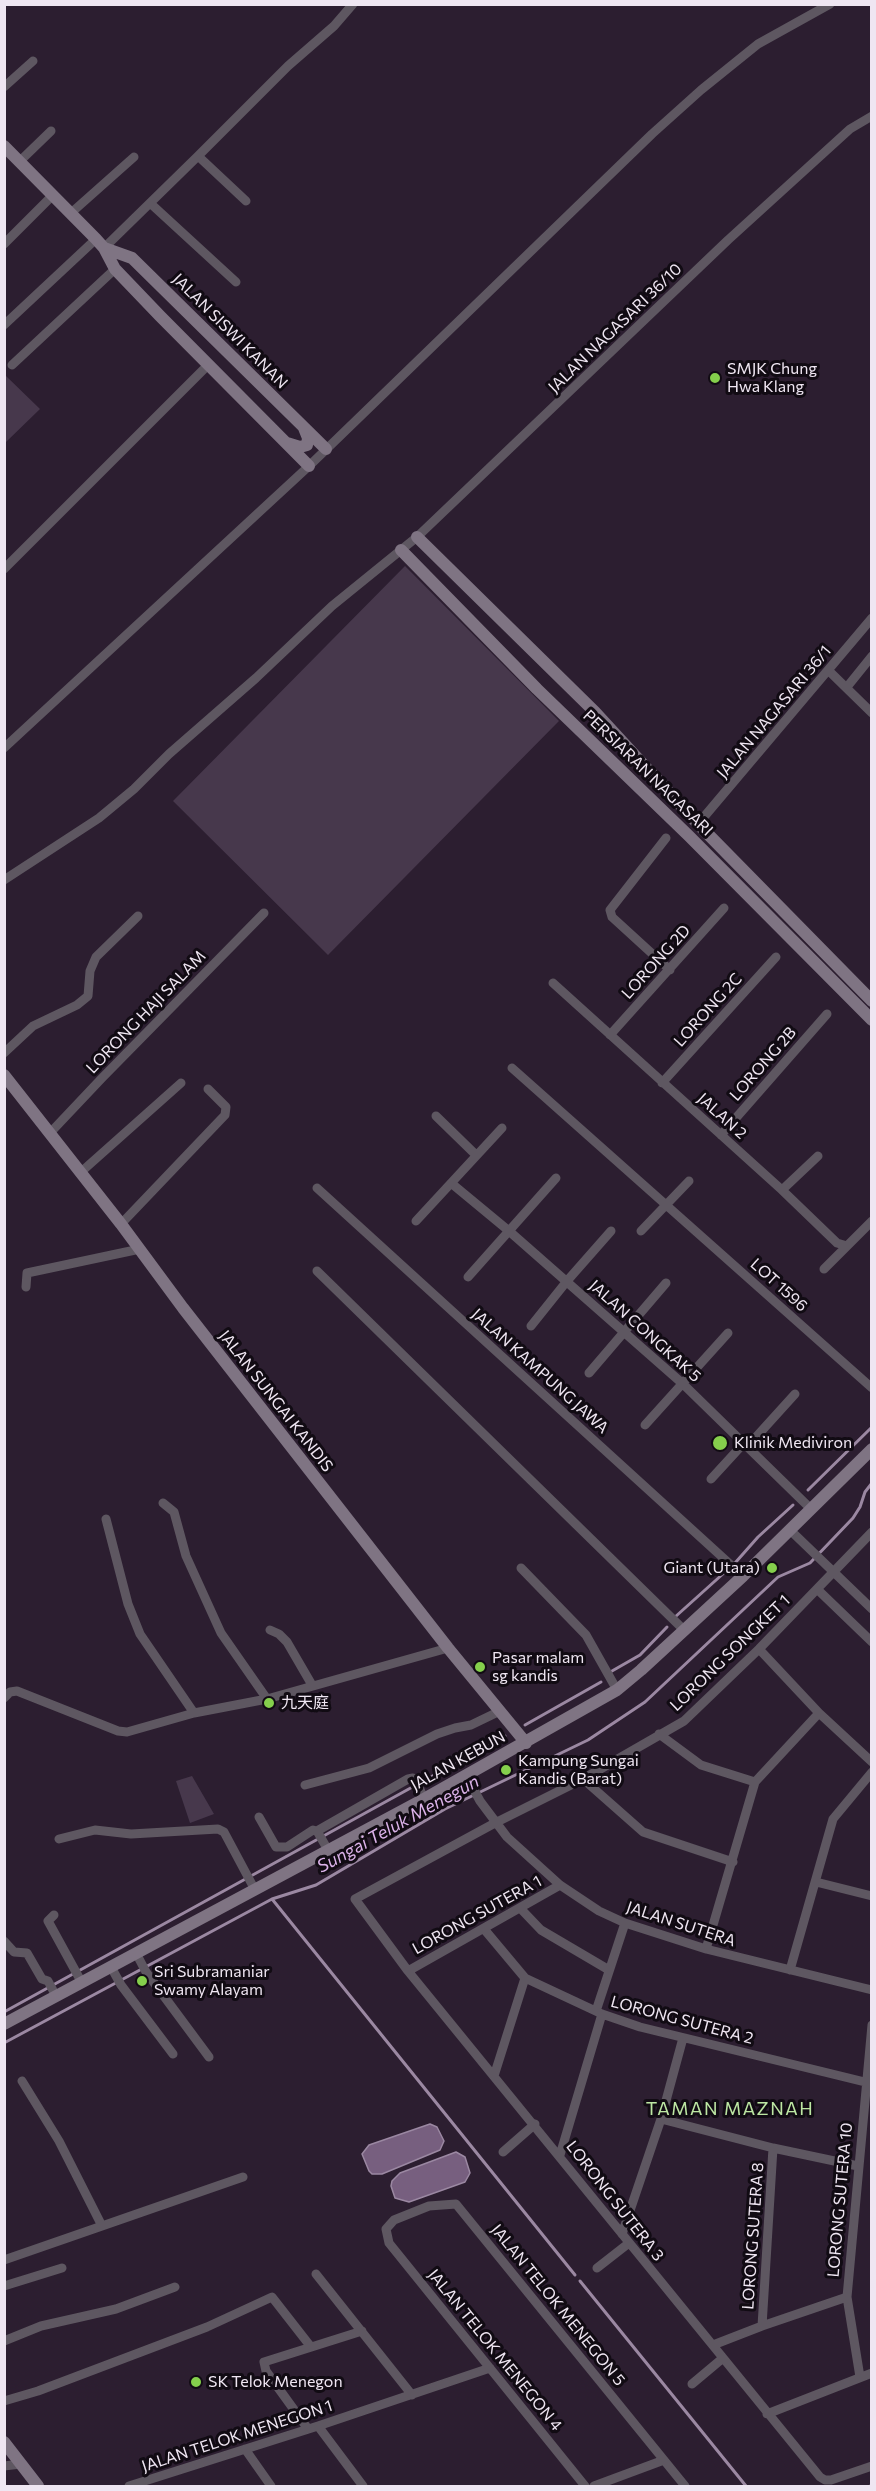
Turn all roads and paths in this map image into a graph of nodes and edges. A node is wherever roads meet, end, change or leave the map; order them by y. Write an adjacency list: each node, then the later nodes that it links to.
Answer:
1 (352, 4): 8 (street)
2 (830, 4): 24 (street)
3 (33, 62): 4 (street)
4 (4, 87)
5 (872, 116): 26 (street, JALAN NAGASARI 36/10)
6 (51, 131): 10 (street)
7 (4, 146): 10 (street, JALAN SISWI KANAN)
8 (198, 156): 12 (street); 13 (street)
9 (134, 158): 14 (street)
10 (19, 162): 11 (street, JALAN SISWI KANAN)
11 (52, 195): 14 (street, JALAN SISWI KANAN); 16 (street)
12 (246, 201)
13 (150, 203): 15 (street); 18 (street)
14 (71, 213): 15 (street, JALAN SISWI KANAN)
15 (100, 243): 17 (street, JALAN SISWI KANAN); 19 (street); 22 (street, JALAN SISWI KANAN)
16 (4, 244)
17 (115, 269): 20 (street); 21 (street, JALAN SISWI KANAN)
18 (236, 282)
19 (4, 325)
20 (12, 365)
21 (208, 365): 23 (street, JALAN SISWI KANAN); 29 (street)
22 (303, 427): 23 (street); 24 (street, JALAN SISWI KANAN)
23 (285, 442): 25 (street, JALAN SISWI KANAN)
24 (326, 449): 25 (street)
25 (309, 466): 36 (street)
26 (417, 537): 27 (street, JALAN NAGASARI 36/10); 28 (street, PERSIARAN NAGASARI)
27 (401, 550): 30 (street, PERSIARAN NAGASARI); 39 (street, JALAN NAGASARI 36/10)
28 (435, 554): 30 (street); 37 (street, PERSIARAN NAGASARI)
29 (4, 569)
30 (422, 571): 47 (street, PERSIARAN NAGASARI)
31 (872, 618): 33 (street, JALAN NAGASARI 36/1)
32 (872, 656): 34 (street)
33 (828, 670): 34 (street); 37 (street, JALAN NAGASARI 36/1)
34 (847, 687): 35 (street)
35 (872, 713)
36 (4, 748)
37 (698, 824): 46 (street, PERSIARAN NAGASARI)
38 (666, 838): 44 (street)
39 (4, 880)
40 (724, 909): 44 (street, LORONG 2D)
41 (264, 913): 59 (street, LORONG HAJI SALAM)
42 (138, 916): 51 (street)
43 (776, 957): 55 (street, LORONG 2C)
44 (670, 970): 50 (street, LORONG 2D)
45 (553, 983): 50 (street, JALAN 2)
46 (870, 996): 47 (street)
47 (858, 1006): 49 (street, PERSIARAN NAGASARI)
48 (827, 1014): 60 (street, LORONG 2B)
49 (872, 1020)
50 (610, 1035): 55 (street, JALAN 2)
51 (4, 1053)
52 (512, 1068): 69 (street, LOT 1596)
53 (4, 1075): 59 (street, JALAN SUNGAI KANDIS)
54 (181, 1083): 63 (street)
55 (662, 1083): 60 (street, JALAN 2)
56 (208, 1089): 72 (street)
57 (436, 1116): 61 (street)
58 (502, 1128): 61 (street)
59 (50, 1133): 63 (street, JALAN SUNGAI KANDIS)
60 (721, 1135): 68 (street, JALAN 2)
61 (476, 1155): 66 (street)
62 (818, 1156): 68 (street)
63 (81, 1172): 72 (street, JALAN SUNGAI KANDIS)
64 (556, 1178): 73 (street)
65 (689, 1181): 69 (street)
66 (451, 1183): 70 (street); 73 (street, JALAN CONGKAK 5)
67 (317, 1188): 102 (street, JALAN KAMPUNG JAWA)
68 (783, 1190): 76 (street, JALAN 2)
69 (666, 1205): 75 (street); 89 (street, LOT 1596)
70 (416, 1221)
71 (872, 1221): 76 (street)
72 (121, 1224): 77 (street, JALAN SUNGAI KANDIS)
73 (509, 1231): 80 (street); 81 (street, JALAN CONGKAK 5)
74 (611, 1231): 81 (street)
75 (641, 1231)
76 (847, 1246): 78 (street)
77 (140, 1249): 83 (street); 108 (street, JALAN SUNGAI KANDIS)
78 (824, 1269)
79 (317, 1271): 106 (street)
80 (468, 1277)
81 (567, 1281): 84 (street); 85 (street, JALAN CONGKAK 5)
82 (666, 1283): 85 (street)
83 (26, 1287)
84 (531, 1326)
85 (625, 1333): 87 (street); 88 (street, JALAN CONGKAK 5)
86 (728, 1333): 88 (street)
87 (589, 1373)
88 (682, 1384): 91 (street); 92 (street, JALAN CONGKAK 5)
89 (872, 1388)
90 (795, 1394): 92 (street)
91 (645, 1425)
92 (746, 1445): 94 (street); 96 (street, JALAN CONGKAK 5)
93 (872, 1449): 96 (street, JALAN KEBUN)
94 (711, 1479)
95 (164, 1503): 113 (street)
96 (811, 1509): 98 (street, JALAN KEBUN)
97 (106, 1519): 115 (street)
98 (790, 1530): 101 (street); 102 (street, JALAN KEBUN)
99 (872, 1532): 101 (street, LORONG SONGKET 1)
100 (521, 1568): 111 (street)
101 (833, 1572): 103 (street, LORONG SONGKET 1); 104 (street)
102 (742, 1576): 106 (street, JALAN KEBUN)
103 (817, 1588): 107 (street); 109 (street, LORONG SONGKET 1)
104 (872, 1609)
105 (270, 1630): 110 (street)
106 (685, 1631): 111 (street, JALAN KEBUN)
107 (872, 1642)
108 (448, 1648): 110 (street); 114 (street, JALAN SUNGAI KANDIS)
109 (759, 1649): 116 (street); 117 (street, LORONG SONGKET 1)
110 (312, 1685): 113 (street)
111 (617, 1690): 118 (street, JALAN KEBUN)
112 (4, 1698): 115 (street)
113 (267, 1699): 115 (street)
114 (500, 1711): 118 (street, JALAN SUNGAI KANDIS); 124 (street)
115 (194, 1713)
116 (819, 1713): 119 (street); 123 (street)
117 (659, 1734): 122 (street, LORONG SONGKET 1); 123 (street)
118 (526, 1743): 121 (street, JALAN KEBUN)
119 (872, 1762)
120 (872, 1772): 132 (street)
121 (466, 1775): 125 (street, JALAN KEBUN); 127 (street, JALAN SUTERA)
122 (583, 1779): 127 (street, LORONG SONGKET 1); 130 (street)
123 (755, 1782): 130 (street)
124 (304, 1785)
125 (424, 1799): 129 (street, JALAN KEBUN); 129 (street)
126 (259, 1817): 129 (street)
127 (495, 1823): 133 (street, JALAN SUTERA); 135 (street, LORONG SONGKET 1)
128 (59, 1839): 131 (street)
129 (322, 1839): 131 (street, JALAN KEBUN)
130 (733, 1862): 141 (street)
131 (251, 1881): 142 (street, JALAN KEBUN)
132 (816, 1882): 134 (street); 145 (street)
133 (560, 1885): 136 (street, LORONG SUTERA 1); 138 (street, JALAN SUTERA)
134 (872, 1896)
135 (355, 1899): 146 (street, LORONG SUTERA 3)
136 (519, 1908): 139 (street, LORONG SUTERA 1); 144 (street)
137 (54, 1915): 147 (street)
138 (625, 1923): 141 (street, JALAN SUTERA); 144 (street)
139 (484, 1929): 146 (street, LORONG SUTERA 1); 148 (street, LORONG SUTERA 2)
140 (4, 1941): 149 (street)
141 (706, 1949): 145 (street, JALAN SUTERA)
142 (136, 1953): 143 (street, JALAN KEBUN); 156 (street)
143 (111, 1967): 147 (street, JALAN KEBUN); 155 (street)
144 (609, 1970): 151 (street)
145 (790, 1970): 150 (street, JALAN SUTERA)
146 (408, 1971): 157 (street, LORONG SUTERA 3)
147 (78, 1977): 149 (street, JALAN KEBUN)
148 (525, 1978): 151 (street, LORONG SUTERA 2); 157 (street)
149 (53, 1990): 152 (street, JALAN KEBUN)
150 (872, 1990)
151 (599, 2013): 154 (street, LORONG SUTERA 2); 164 (street)
152 (4, 2024)
153 (872, 2025): 159 (street, LORONG SUTERA 10)
154 (683, 2038): 159 (street, LORONG SUTERA 2); 160 (street)
155 (173, 2054)
156 (209, 2057)
157 (494, 2076): 161 (street, LORONG SUTERA 3)
158 (21, 2081): 167 (street)
159 (865, 2082): 165 (street, LORONG SUTERA 10)
160 (661, 2119): 162 (street); 169 (street)
161 (535, 2124): 163 (street); 164 (street, LORONG SUTERA 3)
162 (773, 2148): 165 (street); 178 (street, LORONG SUTERA 8)
163 (503, 2152)
164 (560, 2155): 169 (street, LORONG SUTERA 3)
165 (858, 2166): 177 (street, LORONG SUTERA 10)
166 (243, 2177): 167 (street)
167 (102, 2226): 171 (street)
168 (386, 2229): 184 (street, JALAN TELOK MENEGON 4); 195 (street, JALAN TELOK MENEGON 5)
169 (622, 2234): 170 (street, LORONG SUTERA 3)
170 (628, 2243): 173 (street); 181 (street, LORONG SUTERA 3)
171 (4, 2260)
172 (63, 2268): 175 (street)
173 (597, 2268)
174 (316, 2274): 179 (street)
175 (4, 2286)
176 (175, 2287): 180 (street)
177 (848, 2297): 178 (street); 186 (street, LORONG SUTERA 10)
178 (762, 2326): 181 (street)
179 (362, 2331): 182 (street); 188 (street)
180 (4, 2341)
181 (713, 2345): 183 (street, LORONG SUTERA 3)
182 (311, 2347): 189 (street); 192 (street)
183 (723, 2358): 187 (street); 190 (street, LORONG SUTERA 3)
184 (490, 2368): 188 (street, JALAN TELOK MENEGON 1); 203 (street, JALAN TELOK MENEGON 4)
185 (872, 2373): 186 (street)
186 (860, 2377): 190 (street)
187 (692, 2384)
188 (412, 2396): 191 (street, JALAN TELOK MENEGON 1)
189 (4, 2401)
190 (767, 2414): 198 (street, LORONG SUTERA 3)
191 (318, 2426): 192 (street, JALAN TELOK MENEGON 1); 202 (street)
192 (308, 2429): 194 (street, JALAN TELOK MENEGON 1)
193 (4, 2442): 196 (street)
194 (245, 2449): 200 (street, JALAN TELOK MENEGON 1); 201 (street)
195 (663, 2460): 204 (street); 205 (street, JALAN TELOK MENEGON 5)
196 (21, 2464): 197 (street); 199 (street)
197 (4, 2466)
198 (872, 2466)
199 (38, 2487)
200 (129, 2487)
201 (271, 2487)
202 (363, 2487)
203 (585, 2487)
204 (594, 2487)
205 (685, 2487)

